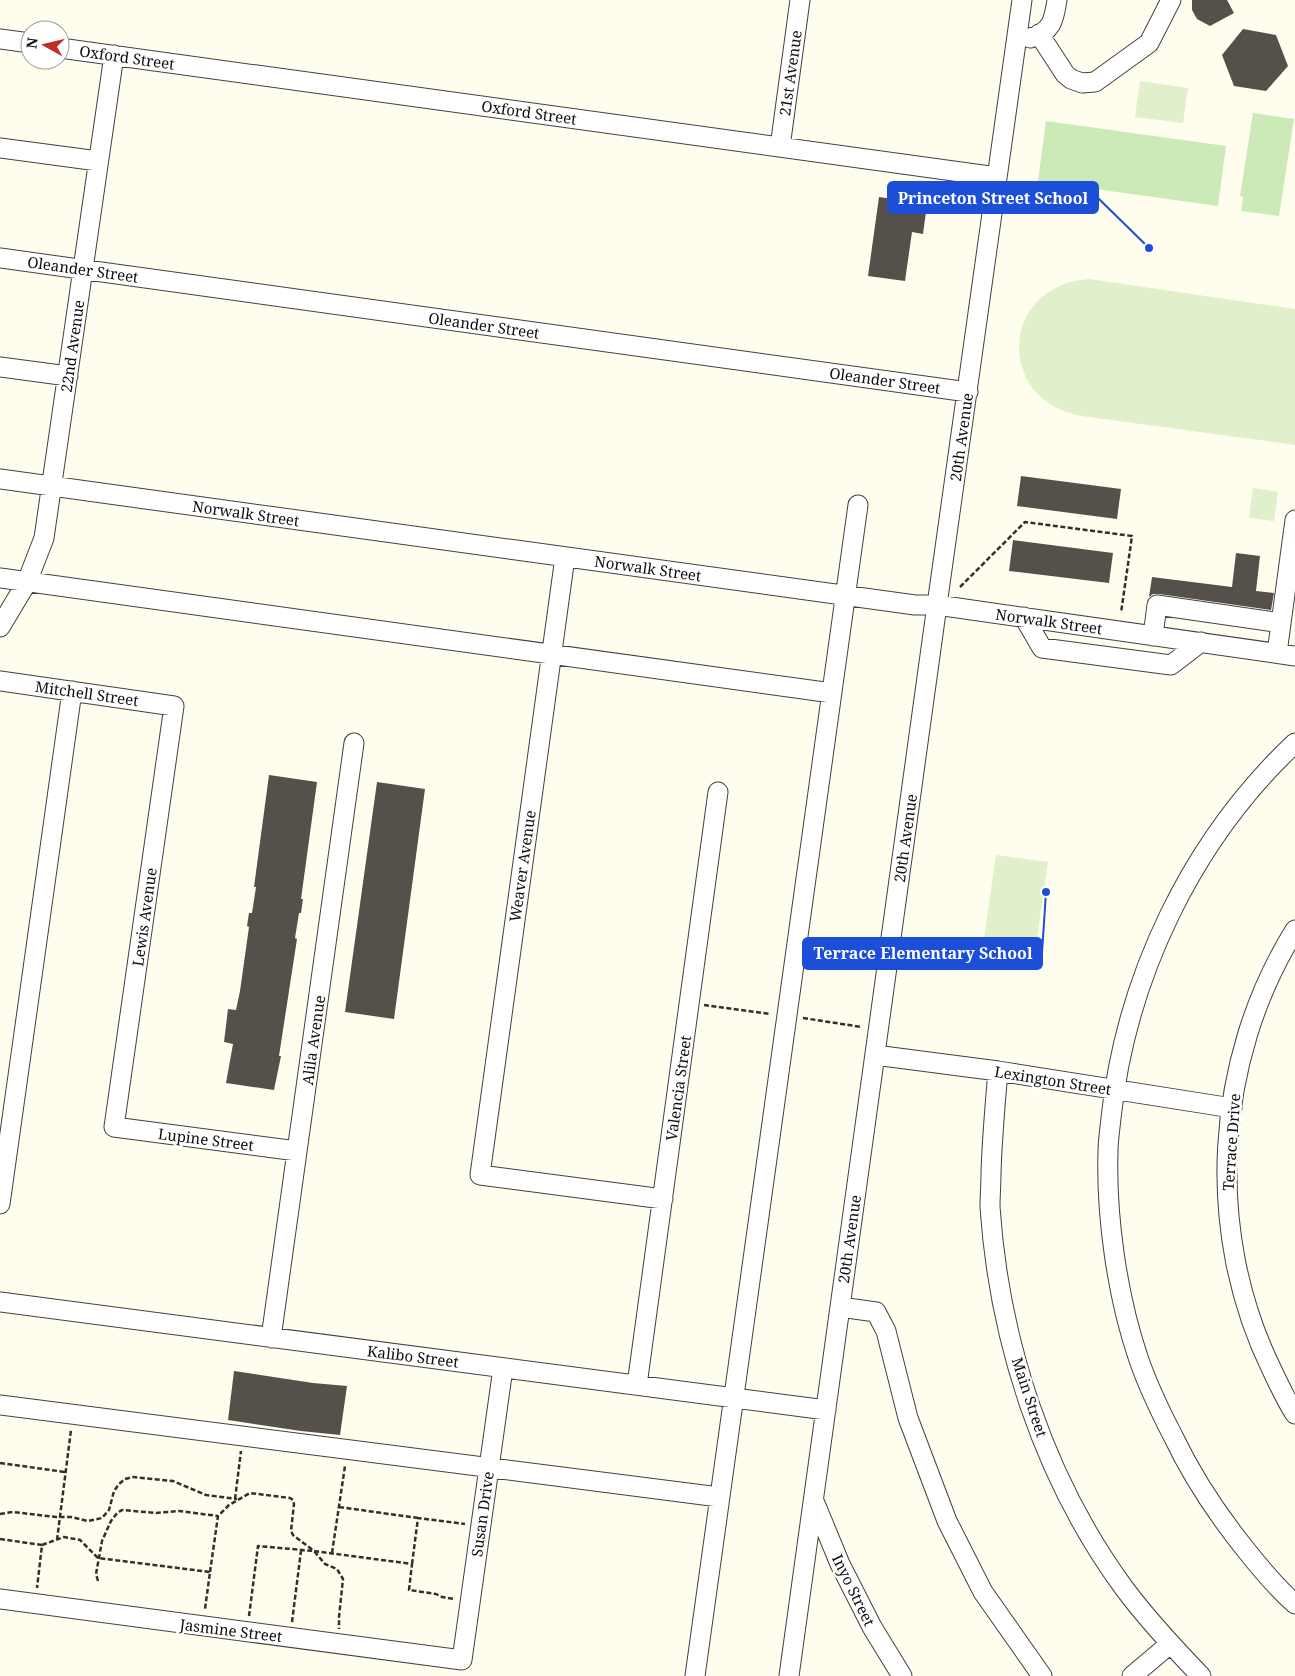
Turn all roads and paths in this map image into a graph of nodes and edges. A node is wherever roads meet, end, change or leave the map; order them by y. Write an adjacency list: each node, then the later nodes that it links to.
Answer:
1 (800, 0): 11 (street, 21st Avenue)
2 (1022, 0): 7 (street, 20th Avenue)
3 (1057, 0): 5 (street)
4 (1171, 0): 5 (street)
5 (1039, 34): 7 (street)
6 (0, 39): 8 (street)
7 (1016, 41): 14 (street, 20th Avenue)
8 (20, 42)
9 (70, 49): 10 (street, Oxford Street)
10 (114, 55): 11 (street, Oxford Street); 13 (street, 22nd Avenue)
11 (780, 147): 14 (street, Oxford Street)
12 (0, 148): 13 (street)
13 (98, 162): 16 (street, 22nd Avenue)
14 (997, 177): 19 (street, 20th Avenue)
15 (0, 258): 16 (street, Oleander Street)
16 (83, 269): 18 (street, 22nd Avenue); 19 (street, Oleander Street)
17 (0, 367): 18 (street)
18 (68, 376): 21 (street, 22nd Avenue)
19 (968, 392): 29 (street, 20th Avenue)
20 (0, 479): 21 (street, Norwalk Street)
21 (52, 486): 24 (street, Norwalk Street); 26 (street, 22nd Avenue)
22 (858, 505): 28 (street)
23 (1295, 520): 32 (street)
24 (565, 556): 28 (street, Norwalk Street); 36 (street, Weaver Avenue)
25 (0, 578): 26 (street)
26 (27, 582): 33 (street, 22nd Avenue); 36 (street)
27 (960, 587): 30 (path)
28 (846, 595): 29 (street, Norwalk Street); 40 (street)
29 (937, 605): 31 (street, Norwalk Street); 46 (street, 20th Avenue)
30 (1121, 613)
31 (1024, 617): 34 (street, Norwalk Street); 35 (street)
32 (1281, 623): 34 (street); 37 (street)
33 (0, 627)
34 (1153, 636): 35 (street, Norwalk Street)
35 (1201, 642): 37 (street, Norwalk Street)
36 (551, 655): 40 (street); 52 (street, Weaver Avenue)
37 (1286, 655)
38 (0, 682): 39 (street, Mitchell Street)
39 (72, 691): 41 (street, Mitchell Street); 53 (street)
40 (832, 693): 59 (street)
41 (174, 706): 50 (street, Lewis Avenue)
42 (354, 743): 51 (street, Alila Avenue)
43 (1295, 743): 48 (street)
44 (718, 792): 52 (street, Valencia Street)
45 (1295, 930): 49 (street, Terrace Drive)
46 (874, 1055): 47 (street, Lexington Street); 55 (street, 20th Avenue)
47 (998, 1072): 48 (street, Lexington Street); 98 (street, Main Street)
48 (1114, 1090): 49 (street, Lexington Street); 93 (street)
49 (1232, 1108): 63 (street, Terrace Drive)
50 (114, 1127): 51 (street, Lupine Street)
51 (297, 1151): 56 (street, Alila Avenue)
52 (663, 1199): 58 (street, Valencia Street)
53 (0, 1204)
54 (0, 1302): 56 (street, Kalibo Street)
55 (840, 1307): 61 (street, 20th Avenue); 103 (street)
56 (271, 1338): 57 (street, Kalibo Street)
57 (503, 1368): 58 (street, Kalibo Street); 67 (street, Susan Drive)
58 (637, 1385): 59 (street, Kalibo Street)
59 (734, 1398): 61 (street, Kalibo Street); 69 (street)
60 (0, 1405): 62 (street)
61 (826, 1410): 71 (street, 20th Avenue)
62 (73, 1414): 64 (street); 68 (path)
63 (1295, 1414)
64 (243, 1436): 67 (street); 70 (path)
65 (0, 1463): 68 (path)
66 (353, 1466): 72 (path)
67 (489, 1468): 69 (street); 99 (street, Susan Drive)
68 (66, 1472): 77 (path)
69 (719, 1497): 100 (street)
70 (237, 1499): 73 (path); 76 (path); 84 (path)
71 (814, 1500): 101 (street, 20th Avenue); 102 (street, Inyo Street)
72 (339, 1507): 78 (path); 85 (path)
73 (109, 1510): 75 (path); 77 (path)
74 (0, 1514): 77 (path)
75 (115, 1515): 76 (path); 86 (path)
76 (218, 1516): 88 (path)
77 (60, 1517): 81 (path)
78 (418, 1518): 79 (path); 87 (path)
79 (466, 1524)
80 (0, 1539): 82 (path)
81 (57, 1540): 82 (path); 86 (path)
82 (42, 1545): 90 (path)
83 (301, 1551): 84 (path); 95 (path); 96 (path)
84 (314, 1551): 85 (path); 97 (path)
85 (332, 1553): 87 (path)
86 (98, 1558): 88 (path); 89 (path)
87 (412, 1564): 92 (path)
88 (210, 1572): 94 (path)
89 (98, 1581)
90 (37, 1588)
91 (0, 1599): 99 (street, Jasmine Street)
92 (455, 1599)
93 (1295, 1604)
94 (205, 1610)
95 (249, 1616)
96 (292, 1622)
97 (339, 1632)
98 (1170, 1644): 104 (street); 105 (street, Main Street)
99 (462, 1660)
100 (695, 1676)
101 (789, 1676)
102 (902, 1676)
103 (1042, 1676)
104 (1132, 1676)
105 (1201, 1676)

